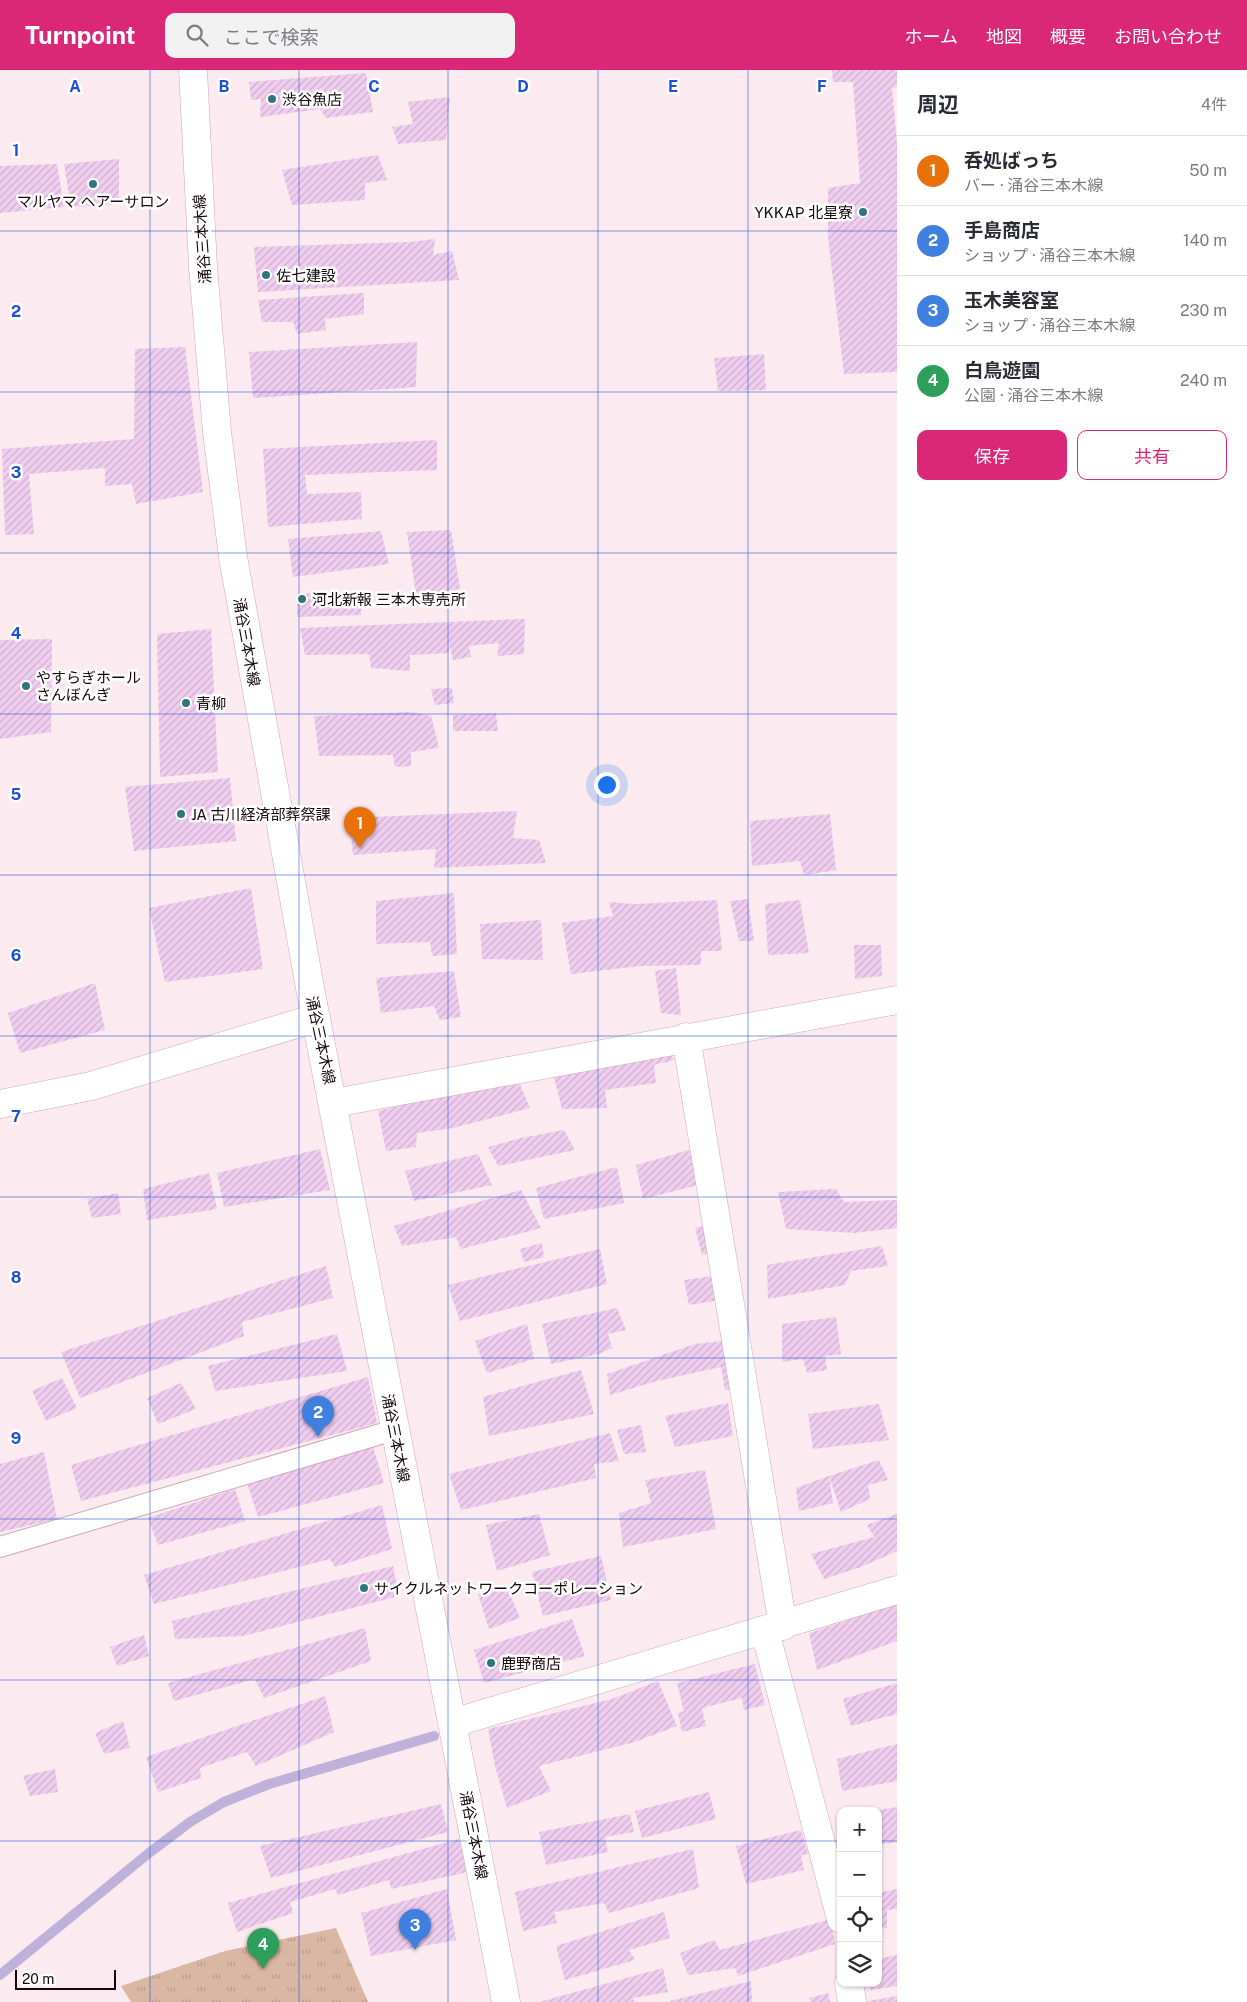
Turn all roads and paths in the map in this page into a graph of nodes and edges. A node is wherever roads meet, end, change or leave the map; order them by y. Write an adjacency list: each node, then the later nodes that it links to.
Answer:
1 (193, 70): 3 (street, 涌谷三本木線)
2 (897, 1000): 4 (street)
3 (316, 1018): 5 (street, 涌谷三本木線); 6 (street)
4 (686, 1037): 5 (street); 10 (street)
5 (334, 1103): 7 (street, 涌谷三本木線)
6 (0, 1104)
7 (394, 1430): 8 (lane); 11 (street, 涌谷三本木線)
8 (0, 1547)
9 (897, 1590): 10 (street)
10 (774, 1628): 11 (street); 12 (street)
11 (452, 1722): 14 (street, 涌谷三本木線)
12 (837, 1902)
13 (850, 1987): 15 (street)
14 (506, 2002)
15 (852, 2002)

